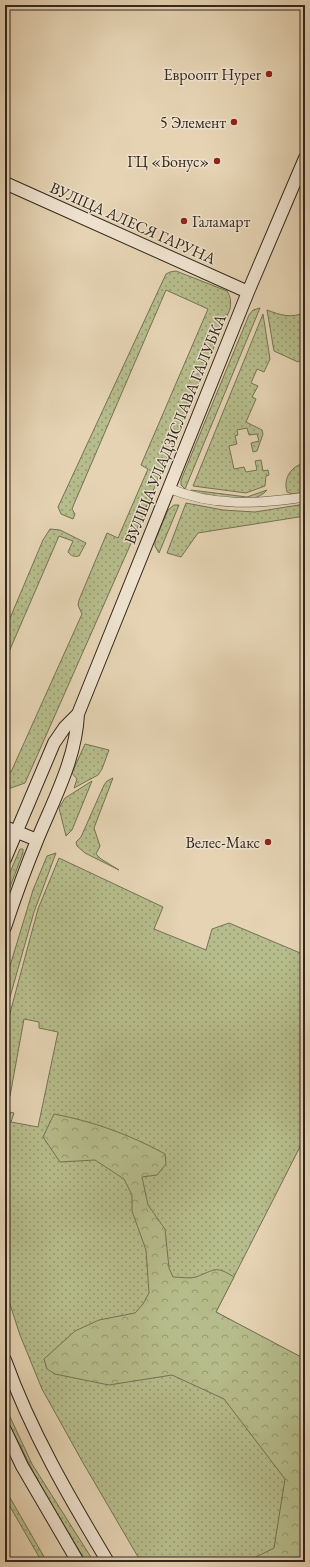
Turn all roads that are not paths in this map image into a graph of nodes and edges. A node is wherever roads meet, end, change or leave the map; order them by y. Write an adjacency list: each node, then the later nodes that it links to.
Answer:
1 (305, 158): 3 (main road, ВУЛІЦА УЛАДЗІСЛАВА ГАЛУБКА)
2 (5, 183): 3 (main road, ВУЛІЦА АЛЕСЯ ГАРУНА)
3 (248, 292): 4 (main road, ВУЛІЦА УЛАДЗІСЛАВА ГАЛУБКА)
4 (168, 488): 5 (street); 6 (main road, ВУЛІЦА УЛАДЗІСЛАВА ГАЛУБКА)
5 (305, 498)
6 (78, 714): 7 (main road, ВУЛІЦА УЛАДЗІСЛАВА ГАЛУБКА); 8 (main road, ВУЛІЦА УЛАДЗІСЛАВА ГАЛУБКА)
7 (10, 829): 8 (main road); 9 (main road, ВУЛІЦА УЛАДЗІСЛАВА ГАЛУБКА)
8 (37, 840): 10 (main road, ВУЛІЦА УЛАДЗІСЛАВА ГАЛУБКА)
9 (5, 859)
10 (5, 926)
11 (5, 1361): 14 (main road)
12 (5, 1430): 13 (main road)
13 (78, 1562)
14 (108, 1562)

